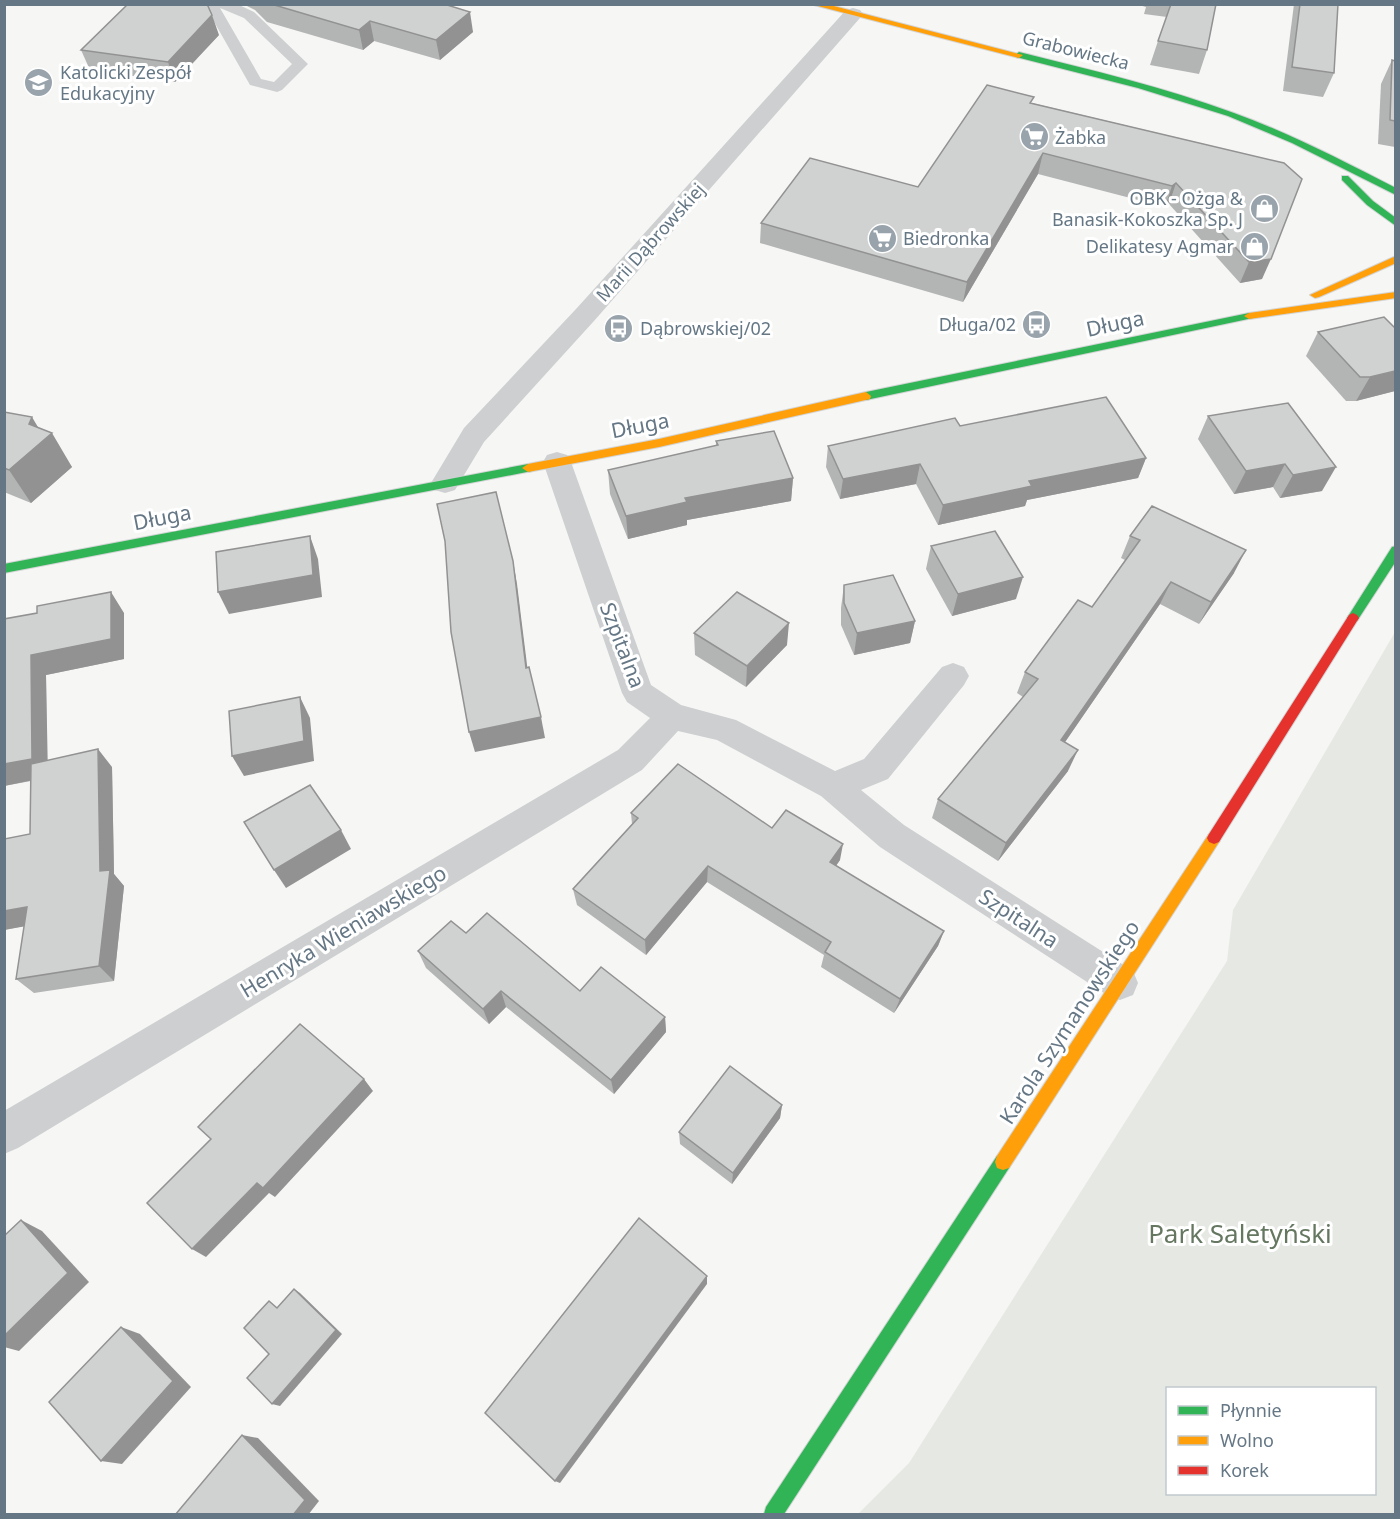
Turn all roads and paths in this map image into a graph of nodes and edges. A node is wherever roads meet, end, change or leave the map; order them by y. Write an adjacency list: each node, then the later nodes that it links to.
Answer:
1 (211, 4): 2 (lane)
2 (224, 4)
3 (814, 4): 4 (street, Grabowiecka)
4 (857, 9): 5 (street, Grabowiecka); 12 (street, Marii Dąbrowskiej)
5 (1321, 153): 6 (street, Grabowiecka); 7 (street, Grabowiecka)
6 (1395, 192)
7 (1395, 223)
8 (1395, 259): 10 (street, Długa)
9 (1395, 295): 10 (street, Długa)
10 (1281, 310): 11 (street, Długa)
11 (557, 462): 12 (street, Długa); 16 (street, Szpitalna)
12 (445, 483): 14 (street, Długa)
13 (1395, 550): 18 (street, Karola Szymanowskiego)
14 (4, 569)
15 (953, 675): 17 (street)
16 (672, 716): 17 (street, Szpitalna); 19 (street, Henryka Wieniawskiego)
17 (833, 786): 18 (street, Szpitalna)
18 (1120, 983): 20 (street, Karola Szymanowskiego)
19 (4, 1134)
20 (773, 1515)

